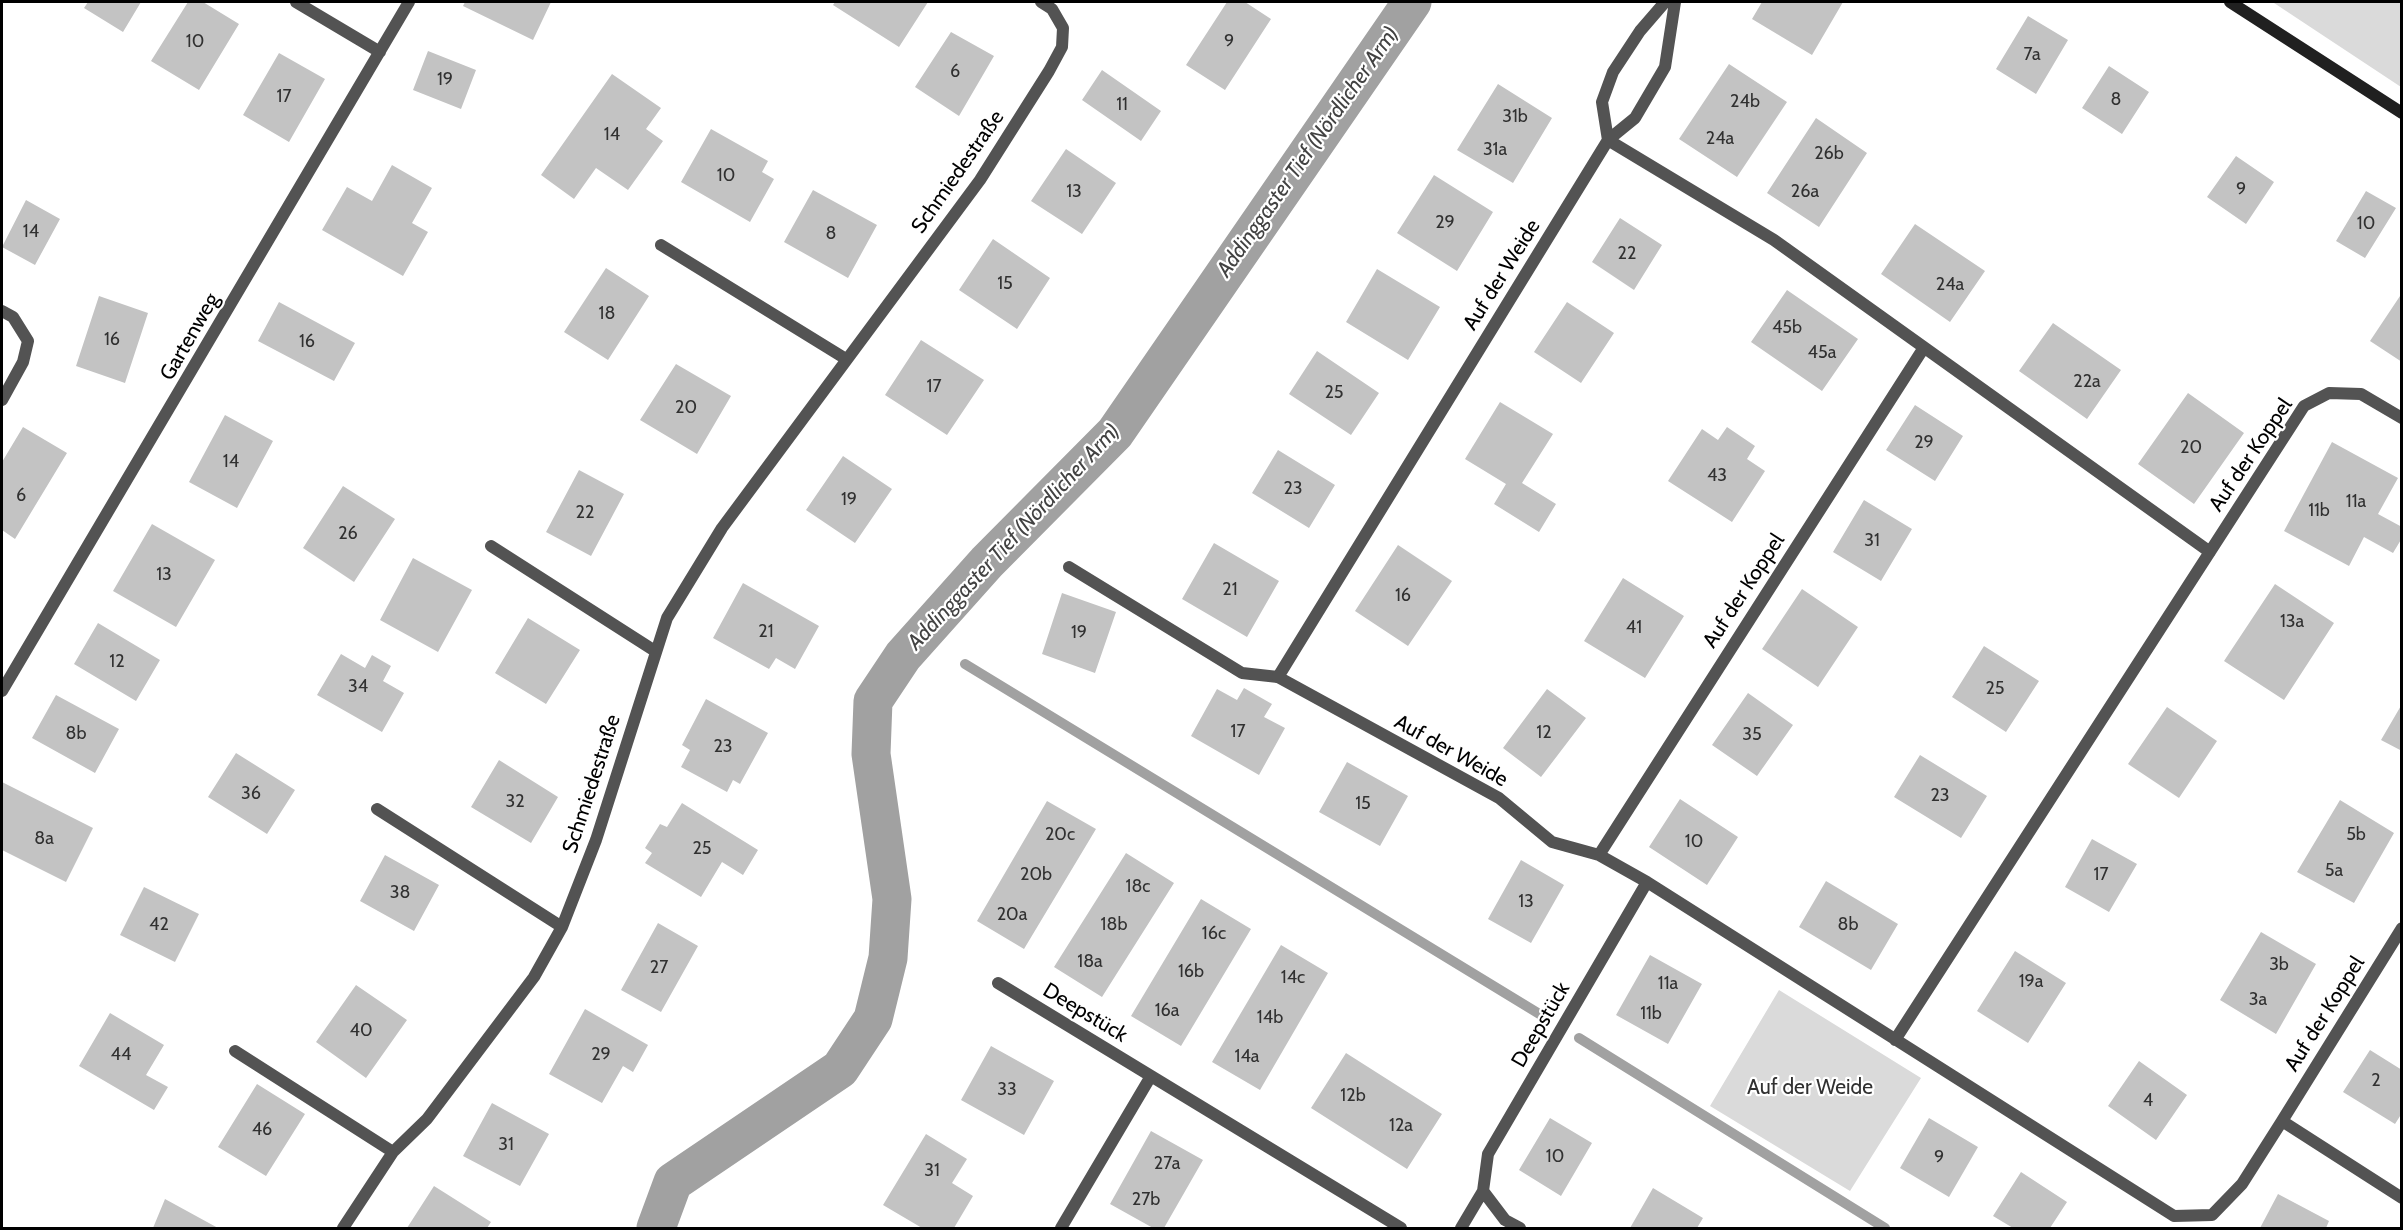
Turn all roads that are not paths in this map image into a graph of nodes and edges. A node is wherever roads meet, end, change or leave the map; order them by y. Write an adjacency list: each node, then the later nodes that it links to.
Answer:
1 (296, 2): 7 (street)
2 (410, 2): 7 (street, Gartenweg)
3 (1041, 2): 13 (street, Schmiedestraße)
4 (1665, 2): 9 (street)
5 (1675, 2): 9 (street, Auf der Weide)
6 (2230, 2): 8 (main road)
7 (380, 52): 21 (street, Gartenweg)
8 (2402, 113)
9 (1608, 140): 12 (street); 20 (street, Auf der Weide)
10 (661, 245): 13 (street)
11 (2, 311): 14 (street)
12 (1923, 349): 17 (street); 23 (street, Auf der Koppel)
13 (846, 358): 19 (street, Schmiedestraße)
14 (2, 400)
15 (2402, 418): 17 (street, Auf der Koppel)
16 (491, 546): 19 (street)
17 (2210, 552): 28 (street, Auf der Koppel)
18 (1069, 567): 20 (street, Auf der Weide)
19 (655, 651): 25 (street, Schmiedestraße)
20 (1278, 677): 23 (street, Auf der Weide)
21 (2, 691)
22 (377, 809): 25 (street)
23 (1599, 855): 24 (street, Auf der Weide)
24 (1647, 882): 28 (street, Auf der Weide); 33 (street, Deepstück)
25 (562, 927): 32 (street, Schmiedestraße)
26 (2402, 928): 31 (street, Auf der Koppel)
27 (998, 982): 30 (street, Deepstück)
28 (1895, 1040): 31 (street, Auf der Weide)
29 (235, 1051): 32 (street)
30 (1151, 1076): 36 (street); 37 (street, Deepstück)
31 (2282, 1121): 34 (street)
32 (393, 1152): 35 (street, Schmiedestraße)
33 (1483, 1191): 38 (street, Deepstück); 39 (street)
34 (2402, 1198)
35 (343, 1228)
36 (1061, 1228)
37 (1401, 1228)
38 (1461, 1228)
39 (1520, 1228)

